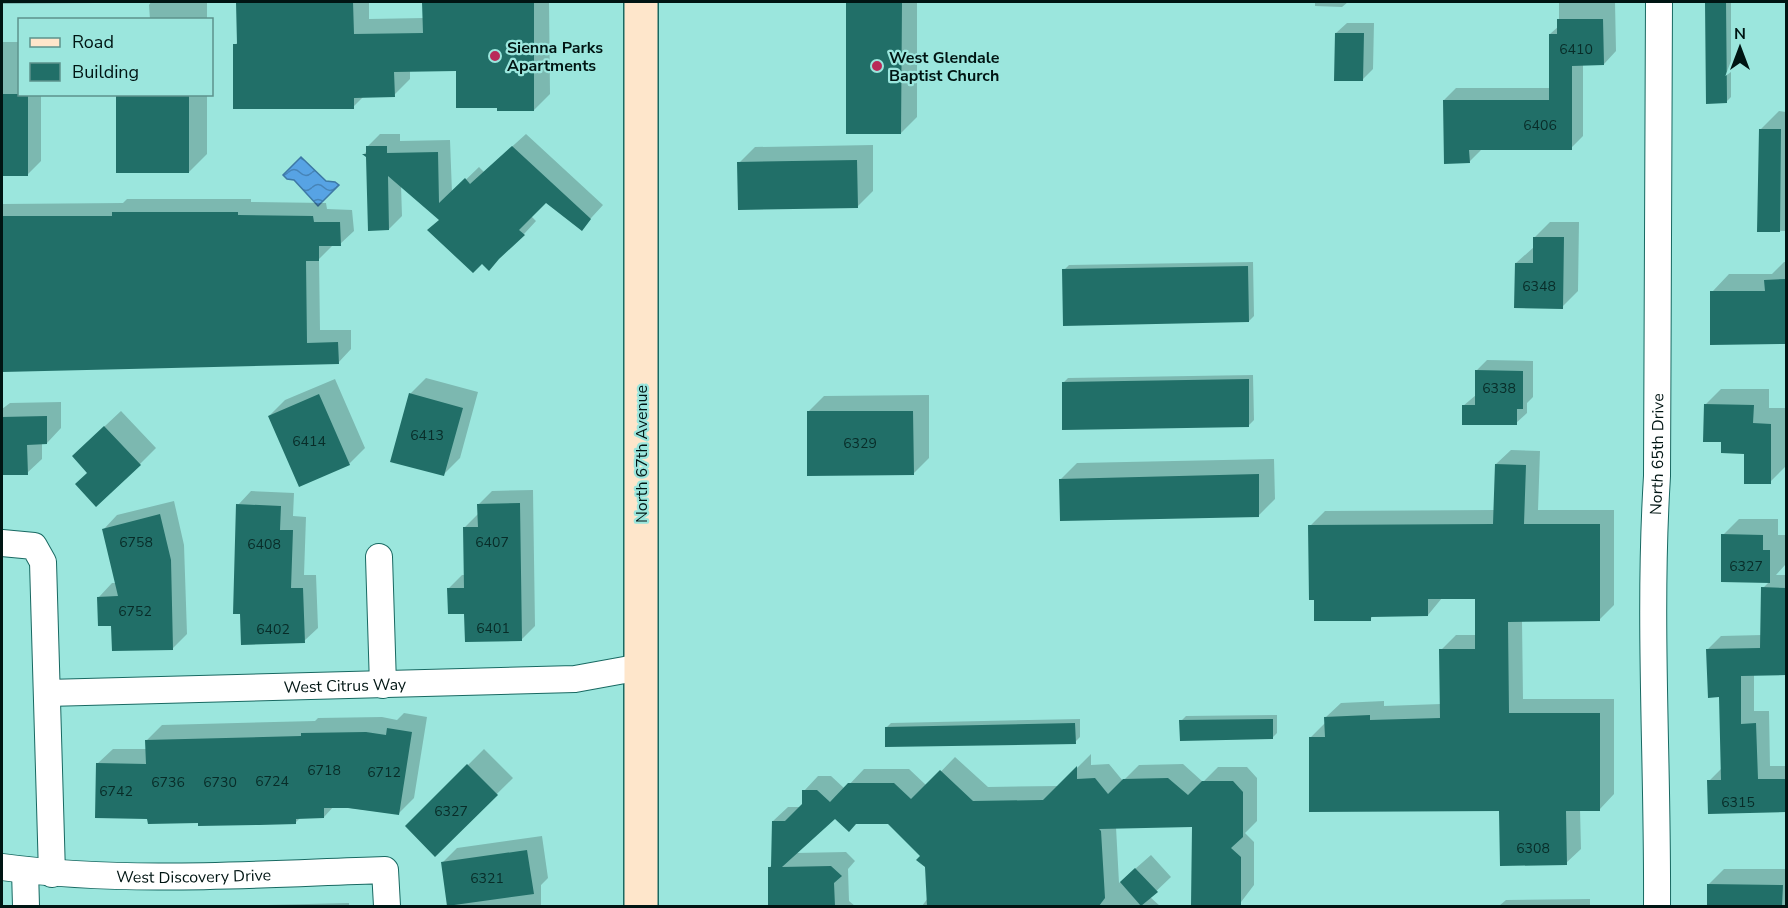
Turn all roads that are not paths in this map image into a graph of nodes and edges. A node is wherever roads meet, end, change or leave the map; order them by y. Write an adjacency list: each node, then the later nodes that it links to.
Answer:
1 (641, 2): 5 (main road, North 67th Avenue)
2 (1659, 2): 13 (street, North 65th Drive)
3 (2, 543): 7 (street)
4 (380, 557): 6 (street)
5 (641, 667): 6 (street, West Citrus Way); 12 (main road, North 67th Avenue)
6 (383, 685): 7 (street, West Citrus Way)
7 (47, 693): 9 (street)
8 (13, 869): 9 (street, West Discovery Drive); 10 (street)
9 (52, 874): 11 (street, West Discovery Drive)
10 (26, 906)
11 (387, 906)
12 (641, 906)
13 (1657, 906)

